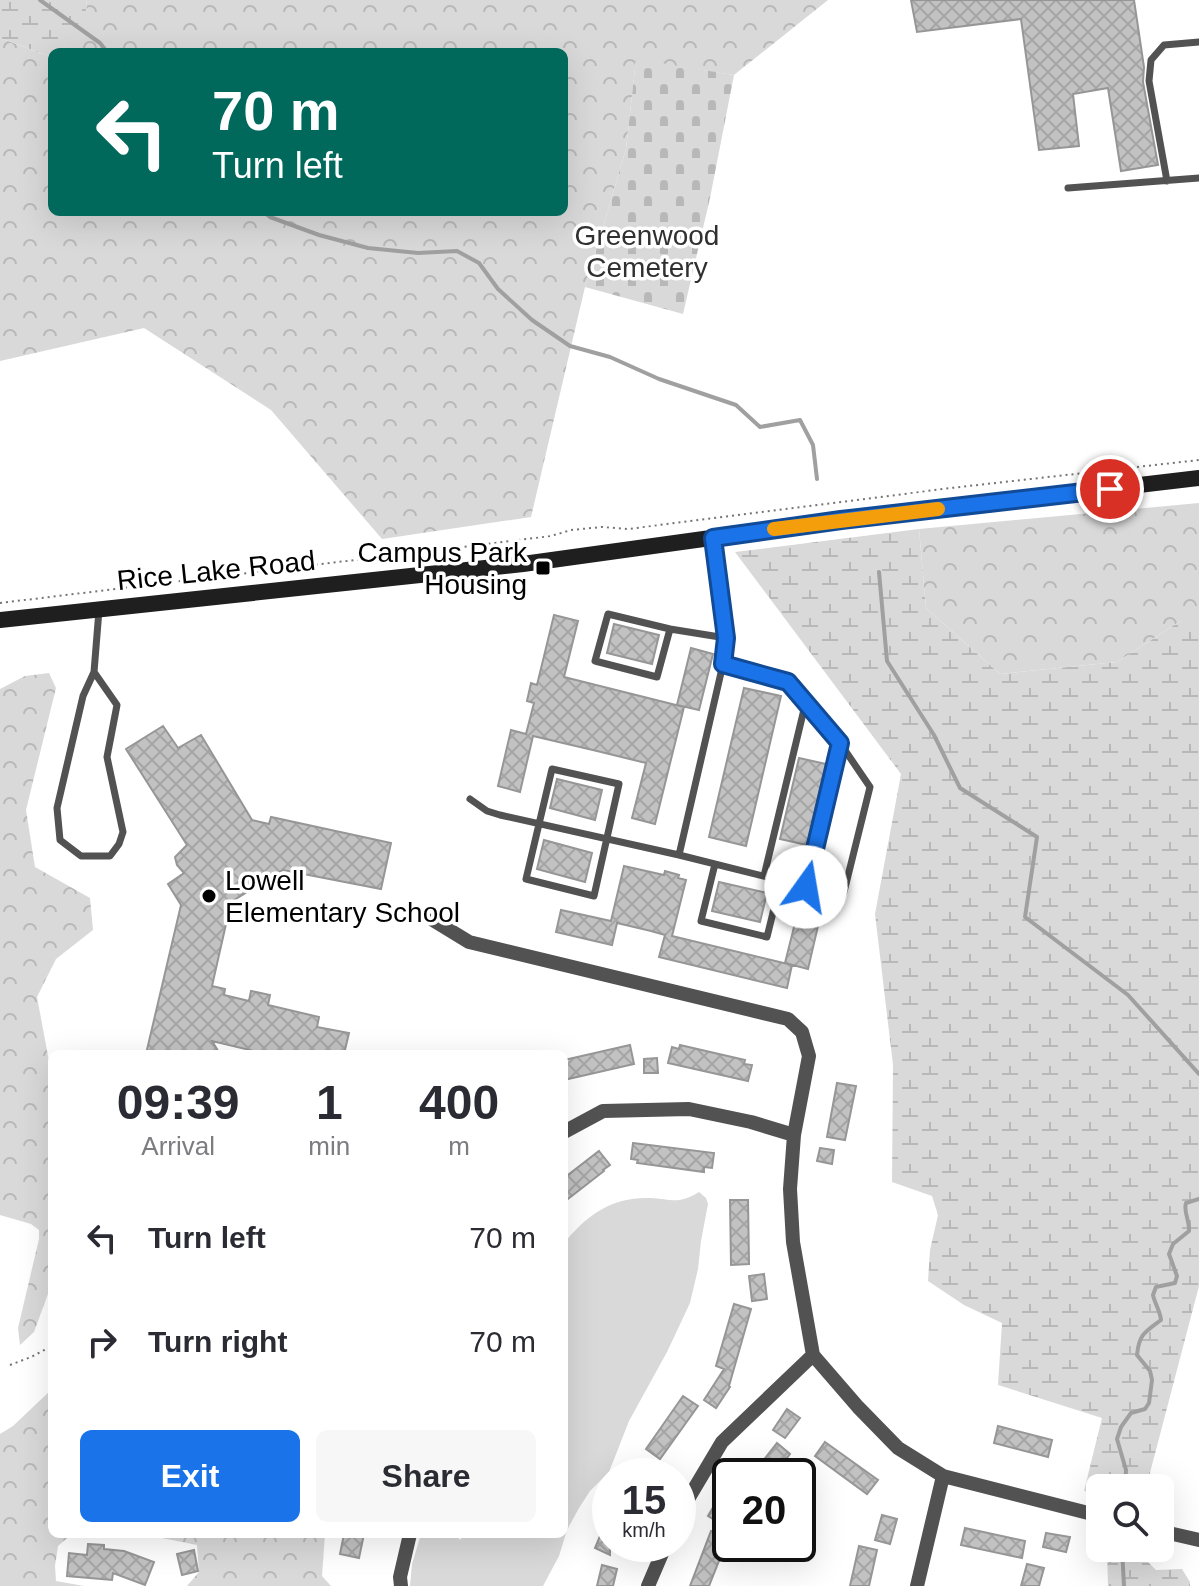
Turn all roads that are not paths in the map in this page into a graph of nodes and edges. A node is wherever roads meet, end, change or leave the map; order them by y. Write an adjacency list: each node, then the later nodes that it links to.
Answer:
1 (1199, 42): 3 (lane)
2 (1199, 178): 3 (lane)
3 (1167, 181): 4 (lane)
4 (1068, 188)
5 (1199, 478): 6 (main road, Rice Lake Road)
6 (713, 538): 7 (main road, Rice Lake Road); 10 (lane)
7 (99, 608): 8 (main road, Rice Lake Road); 12 (lane)
8 (0, 620)
9 (670, 629): 9 (lane); 10 (lane)
10 (726, 638): 11 (lane)
11 (723, 664): 13 (lane); 18 (lane)
12 (94, 672): 12 (lane)
13 (806, 701): 14 (lane); 20 (lane)
14 (840, 743): 22 (lane); 22 (lane)
15 (470, 799): 16 (lane)
16 (539, 824): 17 (lane); 17 (lane); 17 (lane)
17 (607, 839): 18 (lane)
18 (679, 855): 19 (lane)
19 (715, 864): 20 (lane); 21 (lane)
20 (764, 876): 21 (lane)
21 (781, 880): 22 (lane)
22 (806, 887)
23 (433, 920): 25 (street)
24 (568, 1130): 25 (street)
25 (794, 1135): 26 (street)
26 (813, 1355): 27 (street); 28 (street)
27 (943, 1476): 29 (street); 36 (street)
28 (696, 1486)
29 (1086, 1512)
30 (1174, 1534): 32 (street)
31 (409, 1538): 34 (street)
32 (1199, 1540)
33 (658, 1562): 35 (street)
34 (401, 1586)
35 (648, 1586)
36 (917, 1586)

